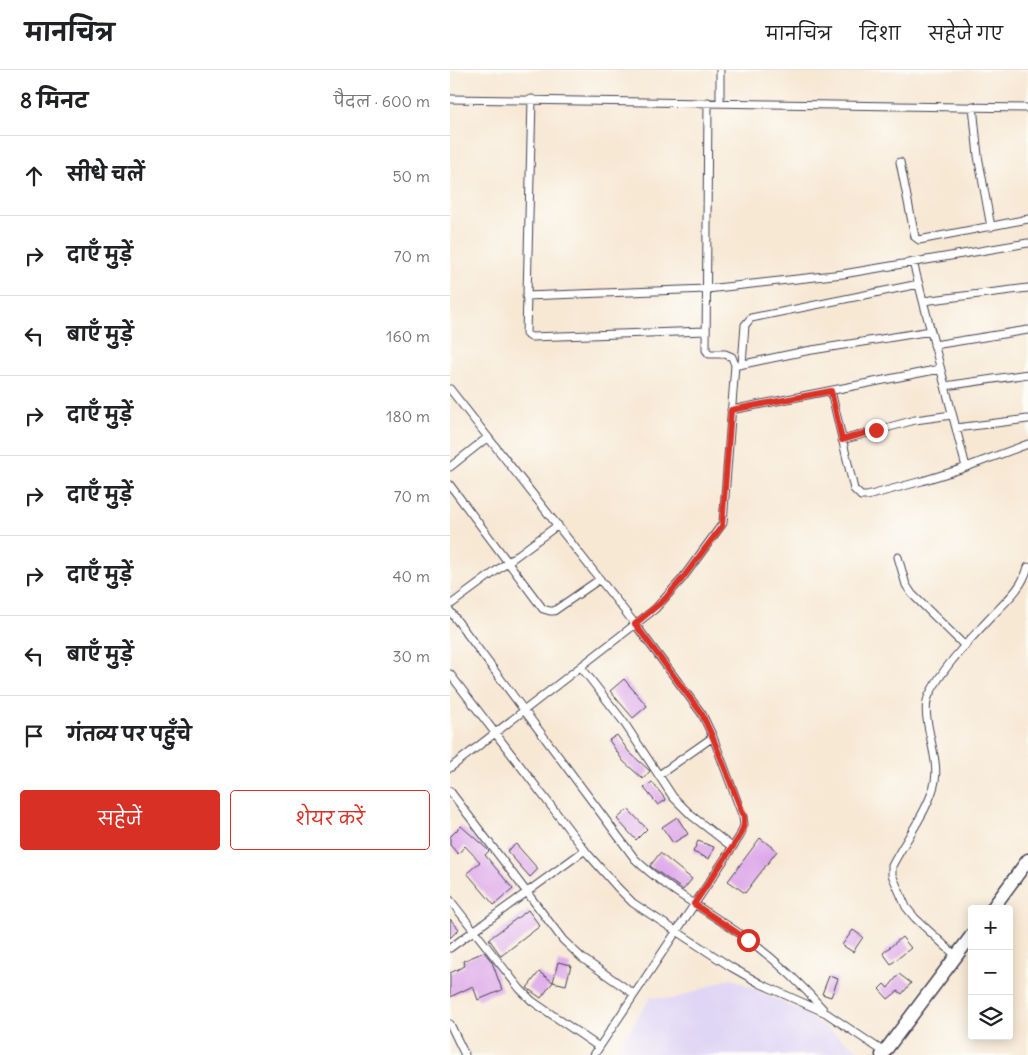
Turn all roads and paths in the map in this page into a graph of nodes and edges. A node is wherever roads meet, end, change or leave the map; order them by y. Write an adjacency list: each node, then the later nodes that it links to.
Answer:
1 (720, 70): 5 (street)
2 (450, 98): 3 (street)
3 (532, 100): 4 (street); 16 (street)
4 (708, 102): 5 (street); 14 (street)
5 (720, 102): 6 (street)
6 (973, 106): 7 (street); 10 (street)
7 (1028, 108)
8 (900, 162): 10 (street)
9 (1028, 219): 10 (street)
10 (991, 226)
11 (1028, 243): 12 (street)
12 (913, 262): 13 (street); 14 (street)
13 (919, 284): 17 (street); 22 (street)
14 (707, 288): 16 (street); 19 (street)
15 (1028, 288): 17 (street)
16 (526, 296): 19 (street)
17 (923, 301): 20 (street)
18 (1028, 330): 21 (street)
19 (706, 331): 22 (street)
20 (931, 331): 21 (street); 22 (street)
21 (934, 345): 23 (street)
22 (739, 365): 28 (street)
23 (940, 370): 25 (street); 27 (street)
24 (1028, 374): 25 (street)
25 (945, 386): 29 (street)
26 (450, 389): 32 (street)
27 (831, 391): 28 (street); 33 (street)
28 (731, 410): 45 (street)
29 (952, 415): 31 (street); 33 (street)
30 (1028, 419): 31 (street)
31 (956, 428): 36 (street)
32 (488, 437): 35 (street); 38 (street)
33 (842, 440): 36 (street)
34 (1028, 444): 36 (street)
35 (450, 466)
36 (966, 467)
37 (450, 485): 40 (street)
38 (558, 525): 40 (street); 42 (street)
39 (898, 557): 46 (street)
40 (508, 562): 42 (street); 43 (street)
41 (1028, 567): 46 (street)
42 (600, 579): 45 (street)
43 (450, 605)
44 (450, 611): 49 (street)
45 (635, 624): 47 (street); 51 (street)
46 (964, 646): 66 (street)
47 (581, 667): 49 (street); 53 (street)
48 (450, 674): 50 (street)
49 (525, 710): 50 (street); 60 (street)
50 (494, 734): 52 (street); 56 (street)
51 (713, 738): 53 (street); 55 (street)
52 (450, 768)
53 (659, 775): 55 (street)
54 (450, 791): 58 (street)
55 (732, 847): 60 (street)
56 (585, 850): 58 (street); 63 (street)
57 (1028, 860): 61 (highway)
58 (526, 891): 62 (street); 67 (street)
59 (450, 900): 62 (street)
60 (694, 904): 63 (street); 68 (street)
61 (995, 905)
62 (474, 931): 65 (street); 70 (street)
63 (676, 931): 67 (street); 68 (street)
64 (968, 940): 66 (highway)
65 (450, 948)
66 (956, 956): 71 (highway)
67 (634, 994): 70 (street)
68 (826, 1013): 71 (street)
69 (450, 1024): 72 (street)
70 (599, 1047): 73 (street)
71 (883, 1054)
72 (465, 1055)
73 (594, 1055)

